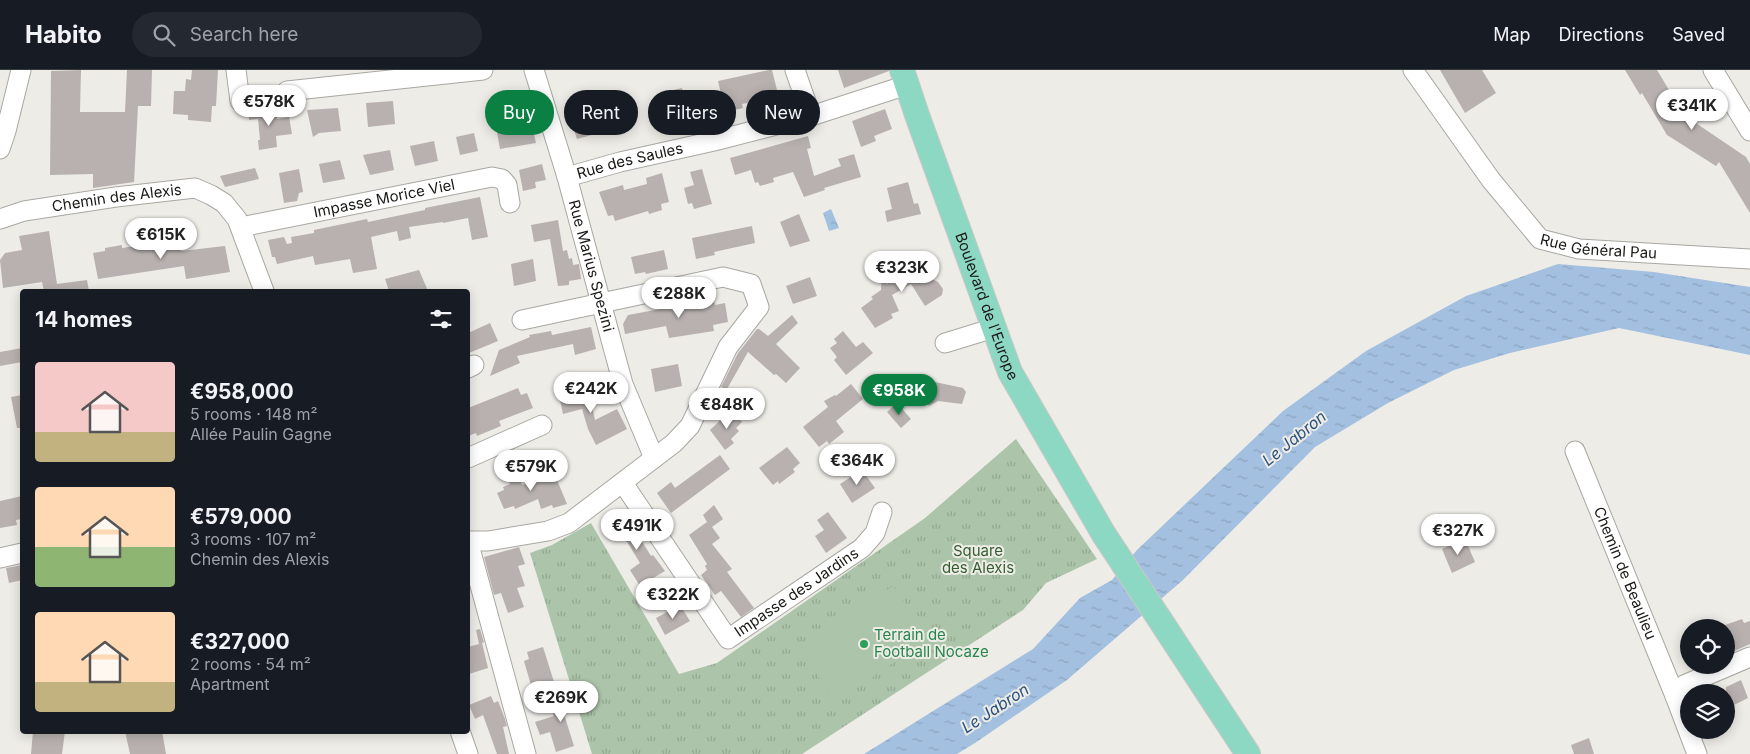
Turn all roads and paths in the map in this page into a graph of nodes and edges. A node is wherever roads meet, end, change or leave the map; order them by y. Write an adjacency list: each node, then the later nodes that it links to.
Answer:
1 (21, 70): 15 (street)
2 (236, 70): 11 (street)
3 (483, 70): 10 (street)
4 (534, 70): 16 (street, Rue Marius Spezini)
5 (795, 70): 9 (street)
6 (1413, 70): 20 (street, Rue Général Pau)
7 (1713, 70): 13 (street)
8 (905, 78): 12 (street, Rue des Saules); 24 (main road, Boulevard de l'Europe)
9 (802, 90)
10 (287, 91)
11 (240, 101)
12 (820, 112)
13 (1750, 131)
14 (746, 132): 16 (street, Rue des Saules)
15 (0, 149)
16 (567, 177): 22 (street, Rue Marius Spezini)
17 (510, 204): 19 (street, Impasse Morice Viel)
18 (0, 219): 19 (street, Chemin des Alexis)
19 (241, 227): 21 (street, Chemin des Alexis)
20 (1750, 258)
21 (263, 289)
22 (602, 304): 23 (street); 29 (street, Rue Marius Spezini); 29 (street)
23 (522, 320)
24 (994, 328): 25 (street); 42 (main road, Boulevard de l'Europe)
25 (945, 343)
26 (542, 425): 28 (street)
27 (1575, 451): 37 (street, Chemin de Beaulieu)
28 (470, 457)
29 (654, 458): 30 (street)
30 (623, 483): 31 (street, Impasse des Jardins); 32 (street)
31 (882, 512)
32 (470, 541)
33 (470, 548): 41 (street)
34 (20, 554): 35 (street)
35 (0, 558)
36 (1750, 657): 37 (street)
37 (1675, 696): 39 (street, Chemin de Beaulieu)
38 (461, 734): 40 (street)
39 (1692, 749)
40 (468, 754)
41 (526, 754)
42 (1248, 754)

